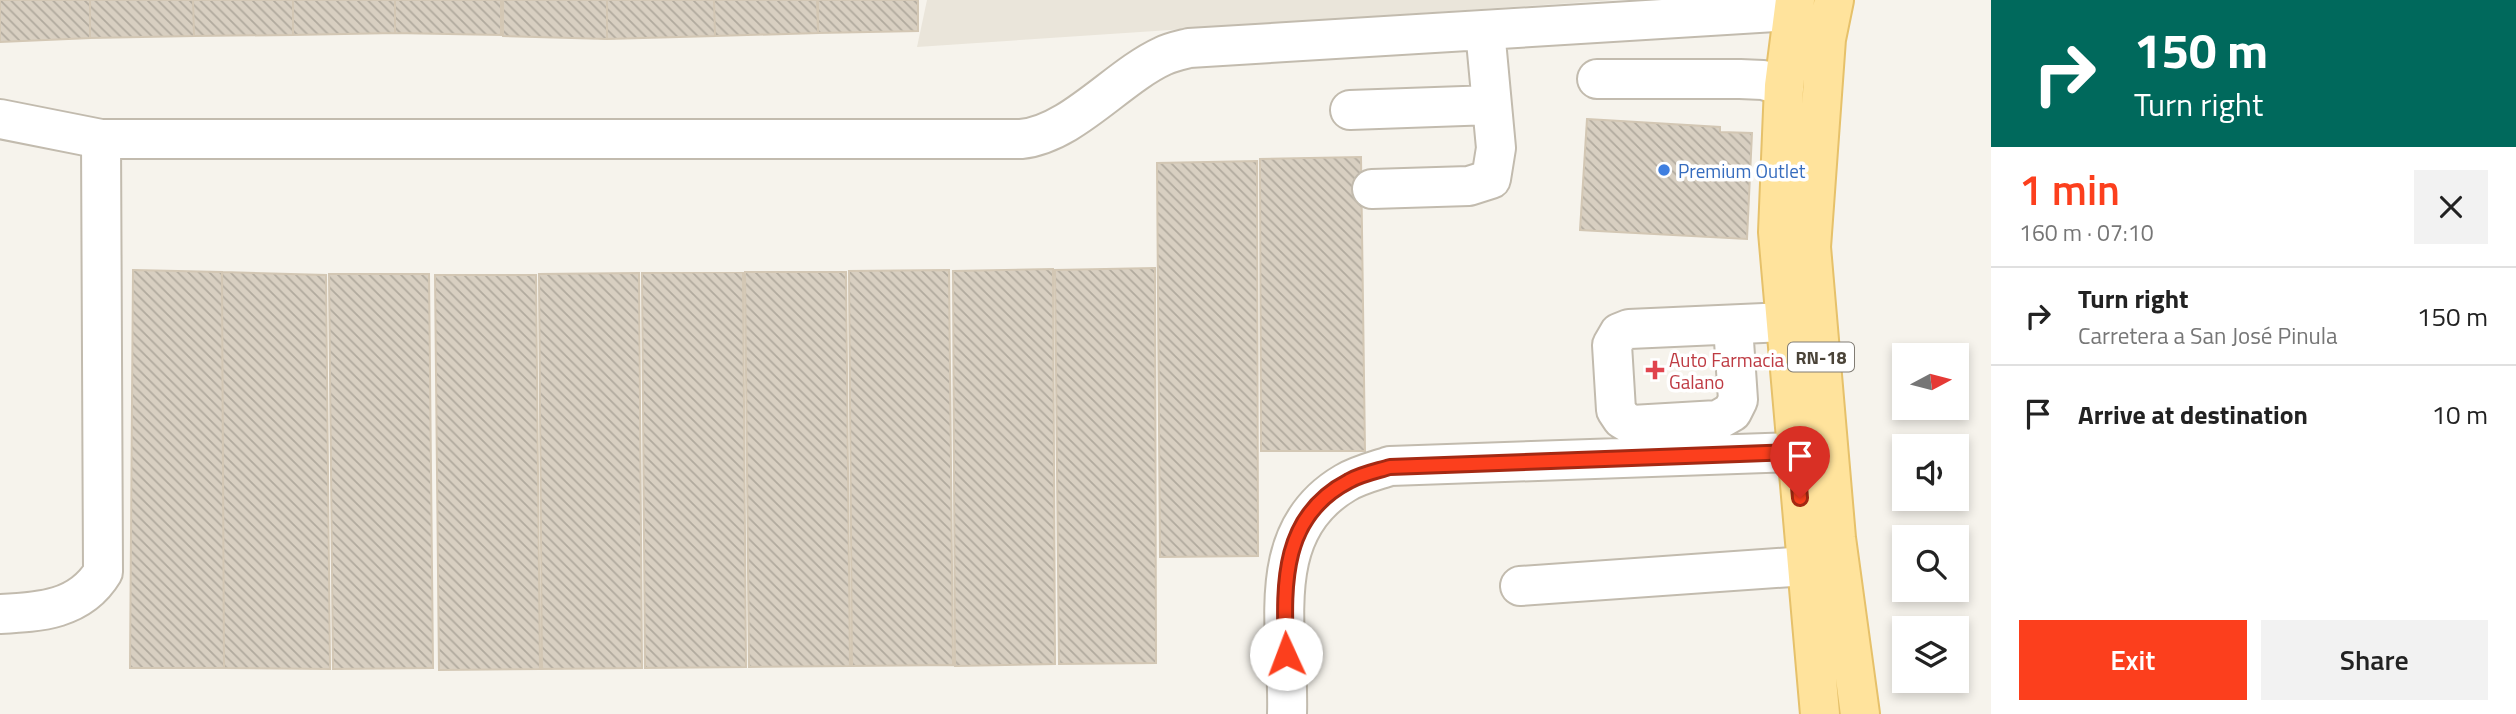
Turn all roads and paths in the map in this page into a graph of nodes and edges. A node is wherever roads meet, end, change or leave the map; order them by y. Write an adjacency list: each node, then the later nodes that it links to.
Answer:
1 (1834, 0): 19 (main road, RN-18)
2 (1794, 6): 3 (street); 5 (main road, RN-18)
3 (1485, 30): 6 (street); 9 (street)
4 (1597, 79): 5 (street)
5 (1784, 86): 11 (main road, RN-18)
6 (1492, 105): 7 (street); 10 (street)
7 (1350, 110)
8 (0, 119): 9 (street)
9 (101, 139): 16 (street)
10 (1372, 189)
11 (1785, 322): 12 (street); 13 (main road, RN-18)
12 (1733, 326)
13 (1796, 452): 14 (main road, RN-18); 17 (street)
14 (1807, 566): 15 (street); 18 (main road, RN-18)
15 (1520, 586)
16 (0, 614)
17 (1287, 714)
18 (1820, 714)
19 (1860, 714)

